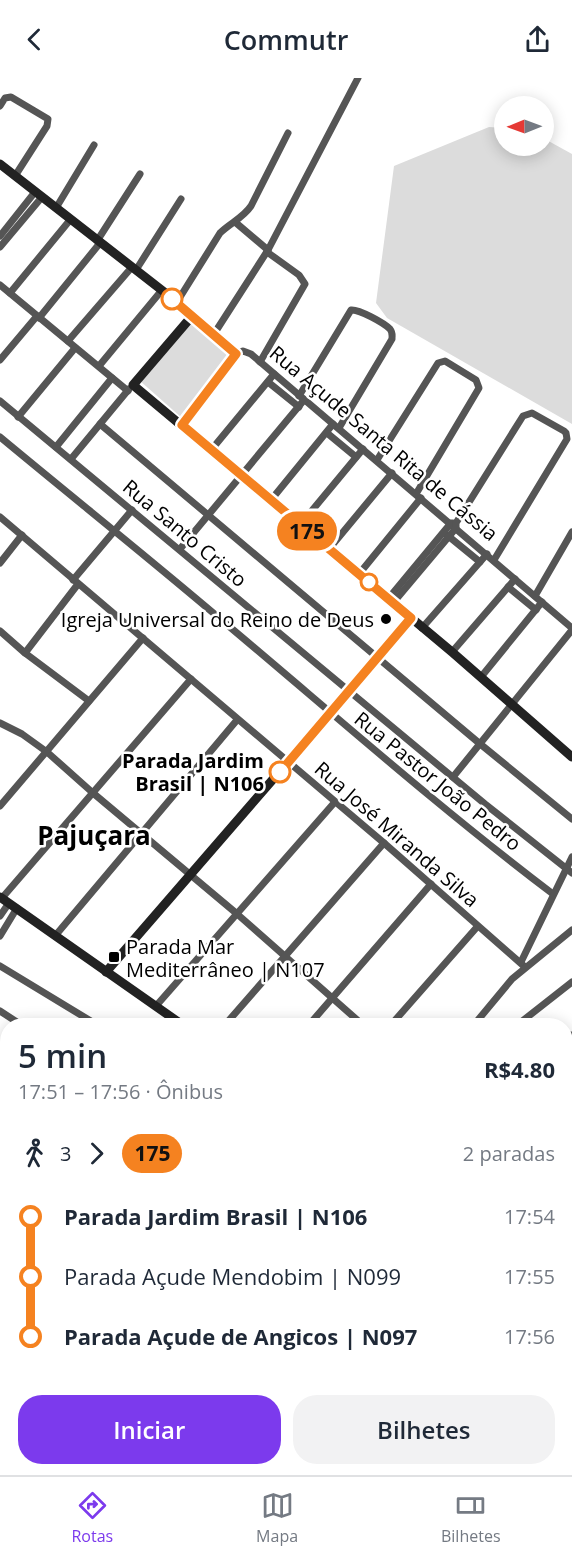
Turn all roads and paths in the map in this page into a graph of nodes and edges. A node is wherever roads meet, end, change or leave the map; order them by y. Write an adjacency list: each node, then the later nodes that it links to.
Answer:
1 (358, 78): 16 (street)
2 (2, 103): 7 (street)
3 (288, 133): 12 (street)
4 (94, 145): 10 (street)
5 (2, 170): 7 (street, Rua Açude Santa Rita de Cássia)
6 (140, 174): 14 (street)
7 (15, 176): 8 (street, Rua Açude Santa Rita de Cássia)
8 (38, 194): 10 (street, Rua Açude Santa Rita de Cássia); 13 (street); 15 (street)
9 (181, 199): 17 (street)
10 (56, 208): 11 (street, Rua Açude Santa Rita de Cássia)
11 (70, 220): 14 (street, Rua Açude Santa Rita de Cássia); 20 (street)
12 (235, 222): 16 (street); 21 (street)
13 (0, 236)
14 (99, 242): 17 (street, Rua Açude Santa Rita de Cássia); 23 (street)
15 (0, 247)
16 (268, 251): 24 (street); 29 (street)
17 (134, 268): 19 (street, Rua Açude Santa Rita de Cássia); 25 (street)
18 (0, 286): 20 (street)
19 (162, 290): 21 (street, Rua Açude Santa Rita de Cássia); 30 (street)
20 (10, 293): 23 (street)
21 (177, 302): 22 (street, Rua Açude Santa Rita de Cássia)
22 (192, 316): 24 (street, Rua Açude Santa Rita de Cássia); 34 (street)
23 (38, 317): 25 (street); 28 (street)
24 (214, 334): 27 (street, Rua Açude Santa Rita de Cássia)
25 (68, 341): 26 (street)
26 (75, 348): 30 (street); 38 (street)
27 (236, 354): 29 (street, Rua Açude Santa Rita de Cássia); 40 (street)
28 (0, 360)
29 (260, 362): 31 (street, Rua Açude Santa Rita de Cássia)
30 (99, 366): 32 (street)
31 (274, 374): 33 (street); 35 (street, Rua Açude Santa Rita de Cássia)
32 (112, 378): 34 (street); 44 (street)
33 (268, 382): 37 (street); 45 (street)
34 (131, 388): 39 (street); 40 (street)
35 (302, 398): 37 (street); 41 (street, Rua Açude Santa Rita de Cássia); 41 (street)
36 (0, 401): 38 (street, Rua Santo Cristo)
37 (299, 407): 51 (street)
38 (18, 417): 44 (street, Rua Santo Cristo)
39 (100, 424): 48 (street); 55 (street)
40 (182, 425): 45 (street)
41 (336, 426): 42 (street); 46 (street, Rua Açude Santa Rita de Cássia)
42 (327, 433): 47 (street); 53 (street)
43 (0, 437): 59 (street, Rua Pastor João Pedro)
44 (56, 447): 48 (street, Rua Santo Cristo)
45 (212, 449): 51 (street)
46 (363, 449): 47 (street); 49 (street, Rua Açude Santa Rita de Cássia)
47 (356, 457): 57 (street)
48 (71, 459): 54 (street, Rua Santo Cristo)
49 (376, 460): 50 (street, Rua Açude Santa Rita de Cássia); 52 (street)
50 (392, 473): 52 (street, Rua Açude Santa Rita de Cássia); 64 (street)
51 (241, 475): 53 (street); 55 (street)
52 (419, 496): 58 (street, Rua Açude Santa Rita de Cássia); 69 (street)
53 (271, 501): 57 (street)
54 (132, 510): 59 (street); 63 (street, Rua Santo Cristo)
55 (208, 514): 63 (street); 84 (street)
56 (0, 517): 62 (street, Rua José Miranda Silva)
57 (300, 525): 64 (street)
58 (454, 525): 61 (street); 65 (street, Rua Açude Santa Rita de Cássia); 66 (street)
59 (114, 532): 71 (street); 90 (street, Rua Pastor João Pedro)
60 (572, 532): 73 (street)
61 (446, 534): 67 (street); 74 (street)
62 (22, 535): 68 (street); 71 (street, Rua José Miranda Silva)
63 (180, 549): 87 (street, Rua Santo Cristo)
64 (329, 549): 69 (street)
65 (487, 554): 66 (street, Rua Açude Santa Rita de Cássia); 67 (street)
66 (494, 560): 70 (street, Rua Açude Santa Rita de Cássia)
67 (480, 562): 78 (street)
68 (0, 563)
69 (359, 574): 74 (street)
70 (515, 579): 72 (street); 73 (street, Rua Açude Santa Rita de Cássia)
71 (76, 582): 81 (street, Rua José Miranda Silva); 83 (street)
72 (508, 587): 76 (street); 82 (street)
73 (535, 596): 75 (street, Rua Açude Santa Rita de Cássia)
74 (391, 601): 77 (street)
75 (542, 602): 76 (street); 79 (street, Rua Açude Santa Rita de Cássia)
76 (536, 610): 85 (street)
77 (411, 618): 78 (street); 84 (street)
78 (422, 628): 82 (street)
79 (572, 629): 89 (street)
80 (0, 631): 83 (street)
81 (143, 638): 86 (street, Rua José Miranda Silva); 88 (street)
82 (452, 652): 85 (street)
83 (25, 653): 88 (street)
84 (379, 657): 87 (street); 93 (street)
85 (482, 677): 89 (street)
86 (191, 679): 91 (street, Rua José Miranda Silva); 98 (street)
87 (350, 691): 90 (street); 97 (street, Rua Santo Cristo)
88 (89, 701): 94 (street)
89 (512, 705): 93 (street); 95 (street)
90 (330, 714): 96 (street); 108 (street, Rua Pastor João Pedro)
91 (237, 720): 96 (street, Rua José Miranda Silva); 102 (street)
92 (0, 723): 94 (street)
93 (479, 743): 97 (street); 101 (street)
94 (47, 752): 98 (street); 100 (street)
95 (572, 757)
96 (289, 762): 99 (street, Rua José Miranda Silva); 106 (street)
97 (453, 777): 105 (street, Rua Santo Cristo)
98 (93, 793): 102 (street); 109 (street)
99 (334, 803): 103 (street, Rua José Miranda Silva); 110 (street)
100 (0, 806)
101 (572, 819)
102 (142, 832): 106 (street); 115 (street)
103 (384, 843): 107 (street, Rua José Miranda Silva); 116 (street)
104 (572, 857): 105 (street)
105 (569, 870): 108 (street)
106 (190, 874): 110 (street); 119 (street)
107 (431, 884): 112 (street, Rua José Miranda Silva); 121 (street)
108 (553, 894): 117 (street)
109 (7, 901): 111 (street); 114 (street); 115 (street)
110 (236, 913): 116 (street); 122 (street)
111 (0, 916)
112 (477, 927): 117 (street, Rua José Miranda Silva); 128 (street)
113 (572, 930): 117 (street)
114 (0, 936)
115 (55, 936): 119 (street)
116 (284, 956): 121 (street); 125 (street)
117 (523, 964): 129 (street)
118 (0, 966): 123 (street)
119 (106, 972): 122 (street)
120 (572, 982): 130 (street)
121 (333, 998): 126 (street); 127 (street)
122 (156, 1006): 124 (street)
123 (86, 1018)
124 (173, 1018)
125 (231, 1018)
126 (315, 1018)
127 (355, 1018)
128 (397, 1018)
129 (479, 1018)
130 (526, 1018)

